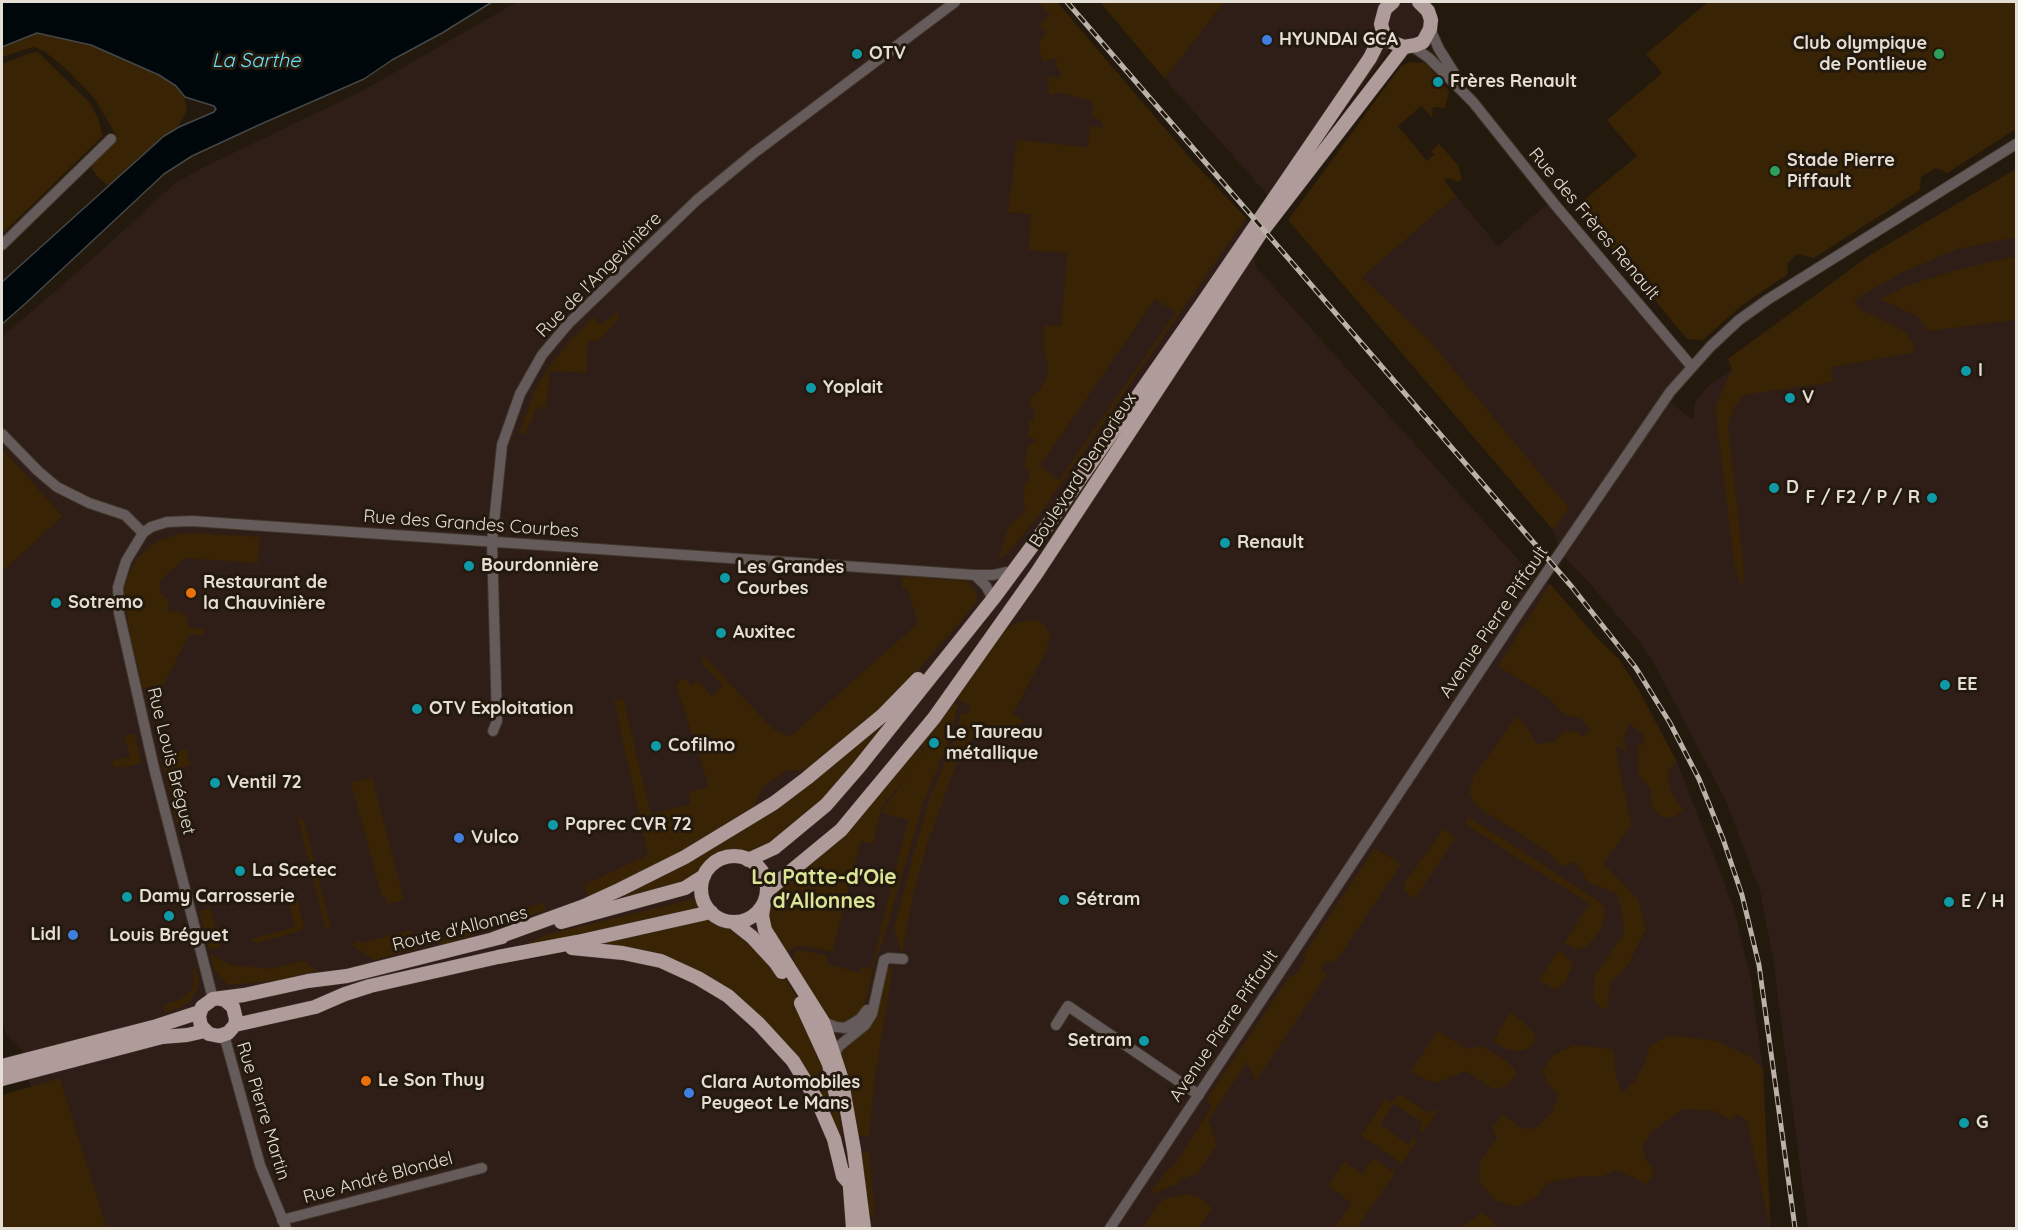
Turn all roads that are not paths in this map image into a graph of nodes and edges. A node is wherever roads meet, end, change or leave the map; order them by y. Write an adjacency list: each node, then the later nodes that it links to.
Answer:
1 (955, 2): 16 (street, Rue de l'Angevinière)
2 (1393, 2): 4 (main road)
3 (1427, 5): 5 (main road)
4 (1380, 7): 6 (main road)
5 (1430, 30): 7 (main road, Boulevard Demorieux); 8 (street, Rue des Frères Renault)
6 (1383, 32): 7 (main road); 14 (main road, Boulevard Demorieux)
7 (1408, 47): 8 (street, Rue des Frères Renault); 23 (main road, Boulevard Demorieux)
8 (1473, 102): 12 (street, Rue des Frères Renault)
9 (111, 139): 11 (street)
10 (2016, 144): 12 (street, Avenue Pierre Piffault)
11 (2, 245)
12 (1692, 367): 40 (street, Avenue Pierre Piffault)
13 (2, 434): 15 (street)
14 (1047, 526): 17 (main road); 19 (main road, Boulevard Demorieux)
15 (143, 533): 16 (street, Rue des Grandes Courbes); 30 (street, Rue Louis Bréguet)
16 (492, 542): 18 (street, Rue des Grandes Courbes); 20 (street, Rue de l'Angevinière)
17 (1006, 572): 18 (street, Rue des Grandes Courbes); 19 (main road)
18 (975, 575): 19 (street)
19 (992, 596): 21 (main road, Boulevard Demorieux); 26 (main road)
20 (493, 731)
21 (748, 860): 22 (main road); 23 (main road)
22 (704, 876): 24 (main road); 26 (main road, Route d'Allonnes)
23 (765, 897): 25 (main road); 32 (main road)
24 (711, 912): 25 (main road); 27 (main road, Route d'Allonnes)
25 (733, 922): 42 (main road)
26 (493, 939): 30 (main road, Route d'Allonnes)
27 (540, 949): 33 (main road, Route d'Allonnes); 42 (main road)
28 (903, 959): 29 (street)
29 (877, 988): 32 (street); 37 (street)
30 (217, 999): 31 (main road); 33 (main road)
31 (200, 1012): 35 (main road); 38 (main road)
32 (823, 1022): 37 (main road)
33 (235, 1025): 36 (main road, Route d'Allonnes)
34 (1056, 1025): 40 (street)
35 (205, 1031): 36 (main road); 39 (main road)
36 (224, 1035): 43 (street, Rue Pierre Martin)
37 (834, 1055): 45 (main road)
38 (2, 1066)
39 (2, 1079)
40 (1199, 1095): 46 (street, Avenue Pierre Piffault)
41 (482, 1168): 43 (street, Rue André Blondel)
42 (849, 1183): 44 (main road)
43 (284, 1224)
44 (853, 1228)
45 (864, 1228)
46 (1110, 1228)

